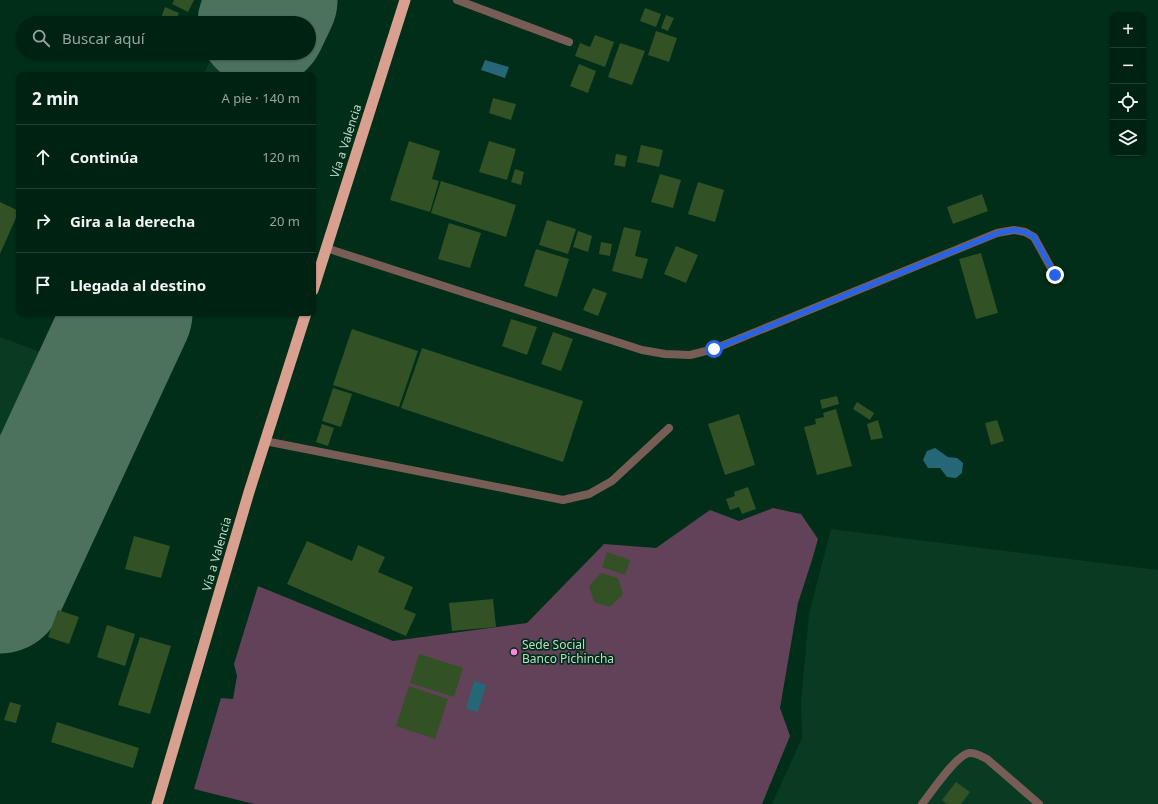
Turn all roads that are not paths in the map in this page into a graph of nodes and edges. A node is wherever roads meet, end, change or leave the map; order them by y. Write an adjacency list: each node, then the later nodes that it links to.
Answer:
1 (405, 0): 4 (highway, Vía a Valencia)
2 (457, 0): 3 (street)
3 (569, 42)
4 (326, 248): 5 (street); 6 (highway, Vía a Valencia)
5 (1055, 275)
6 (316, 280)
7 (305, 316): 9 (highway, Vía a Valencia)
8 (669, 428): 9 (street)
9 (265, 441): 10 (highway, Vía a Valencia)
10 (157, 804)
11 (922, 804): 12 (street)
12 (1039, 804)

